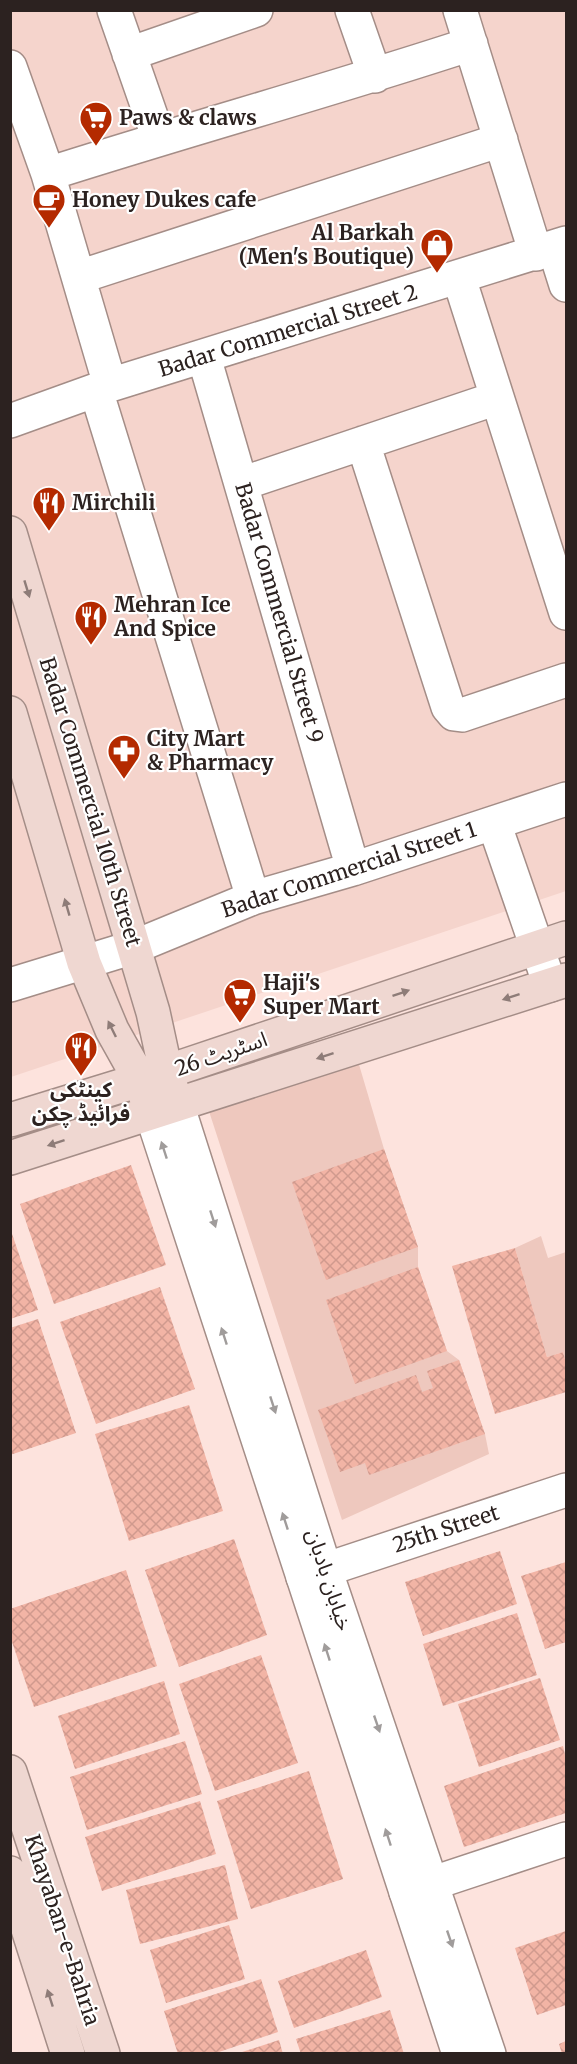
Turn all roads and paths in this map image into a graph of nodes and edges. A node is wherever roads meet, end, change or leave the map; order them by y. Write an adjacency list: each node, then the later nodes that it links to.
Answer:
1 (114, 10): 7 (street)
2 (256, 10): 5 (street)
3 (352, 10): 9 (street)
4 (460, 10): 6 (street)
5 (214, 17): 7 (street)
6 (471, 44): 9 (street); 11 (street)
7 (129, 54): 10 (street)
8 (10, 67): 12 (street)
9 (375, 76): 10 (street)
10 (159, 139): 12 (street)
11 (501, 140): 13 (street); 14 (street)
12 (48, 174): 14 (street)
13 (552, 248): 15 (street, Badar Commercial Street 2); 16 (street)
14 (79, 277): 18 (street)
15 (459, 278): 17 (street, Badar Commercial Street 2); 19 (street)
16 (567, 285)
17 (204, 357): 18 (street, Badar Commercial Street 2); 22 (street, Badar Commercial Street 9)
18 (103, 388): 20 (street, Badar Commercial Street 2); 30 (street)
19 (497, 398): 21 (street); 24 (street)
20 (10, 421)
21 (363, 443): 22 (street); 25 (street)
22 (242, 484): 29 (street, Badar Commercial Street 9)
23 (10, 533): 32 (main road, Badar Commercial 10th Street, one-way to 32)
24 (567, 613)
25 (567, 680)
26 (10, 713): 34 (main road, one-way to 26)
27 (567, 799): 28 (street, Badar Commercial Street 1)
28 (494, 823): 29 (street, Badar Commercial Street 1); 33 (street)
29 (353, 869): 30 (street, Badar Commercial Street 1)
30 (253, 898): 32 (street, Badar Commercial Street 1)
31 (567, 938): 33 (main road, اسٹریٹ 26)
32 (134, 948): 34 (street, Badar Commercial Street 1); 37 (main road, Badar Commercial 10th Street)
33 (536, 948): 35 (street); 37 (main road, اسٹریٹ 26, one-way to 33)
34 (84, 963): 36 (street); 37 (main road, one-way to 34)
35 (558, 982): 38 (main road, اسٹریٹ 26, one-way to 38)
36 (10, 985)
37 (153, 1076): 38 (main road); 39 (main road, اسٹریٹ 26)
38 (164, 1108): 40 (main road, اسٹریٹ 26, one-way to 40); 42 (street, خیابان بادبان)
39 (10, 1120)
40 (10, 1158)
41 (567, 1490): 42 (street, 25th Street)
42 (314, 1573): 46 (street, خیابان بادبان)
43 (10, 1772): 48 (main road, Khayaban-e-Bahria)
44 (567, 1839): 46 (street)
45 (10, 1873): 47 (main road, Khayaban-e-Bahria, one-way to 45)
46 (418, 1888): 49 (street, خیابان بادبان); 50 (street, خیابان بادبان, one-way to 50)
47 (68, 2054)
48 (103, 2054)
49 (459, 2054)
50 (489, 2054)

